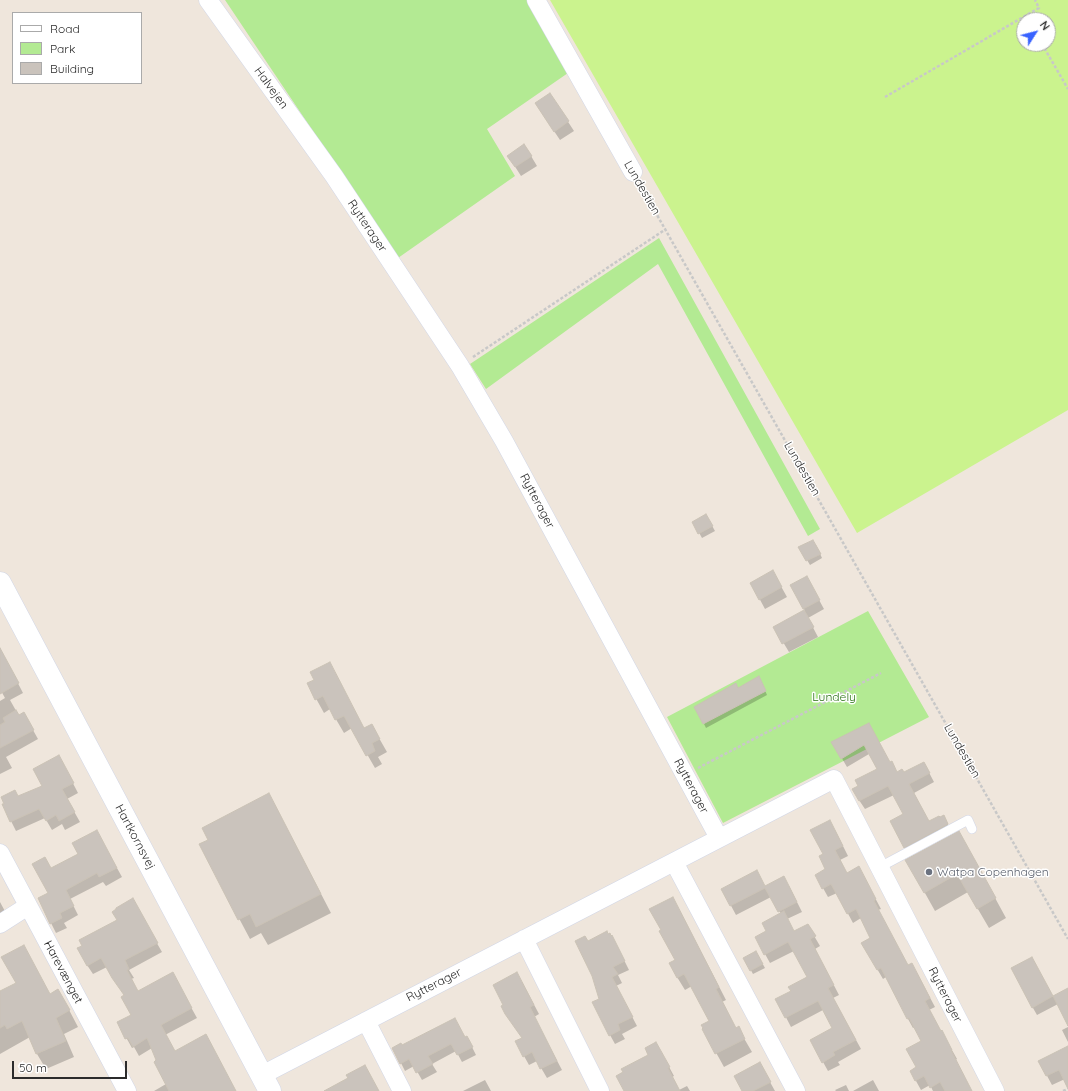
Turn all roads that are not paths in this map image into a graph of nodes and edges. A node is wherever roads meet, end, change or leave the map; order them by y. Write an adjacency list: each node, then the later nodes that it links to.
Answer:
1 (208, 0): 4 (street, Halvejen)
2 (536, 0): 3 (street, Lundestien)
3 (633, 172)
4 (334, 176): 7 (street, Rytterager)
5 (0, 583): 15 (street, Hartkornsvej)
6 (972, 829): 10 (lane)
7 (719, 838): 9 (street, Rytterager); 10 (street, Rytterager)
8 (0, 853): 11 (street, Harevænget)
9 (674, 862): 13 (street, Rytterager); 19 (street)
10 (880, 867): 20 (street, Rytterager)
11 (28, 906): 12 (street); 16 (street, Harevænget)
12 (0, 924)
13 (524, 939): 14 (street, Rytterager); 18 (street)
14 (366, 1021): 15 (street, Rytterager); 17 (street)
15 (266, 1083)
16 (127, 1091)
17 (402, 1091)
18 (600, 1091)
19 (796, 1091)
20 (995, 1091)

